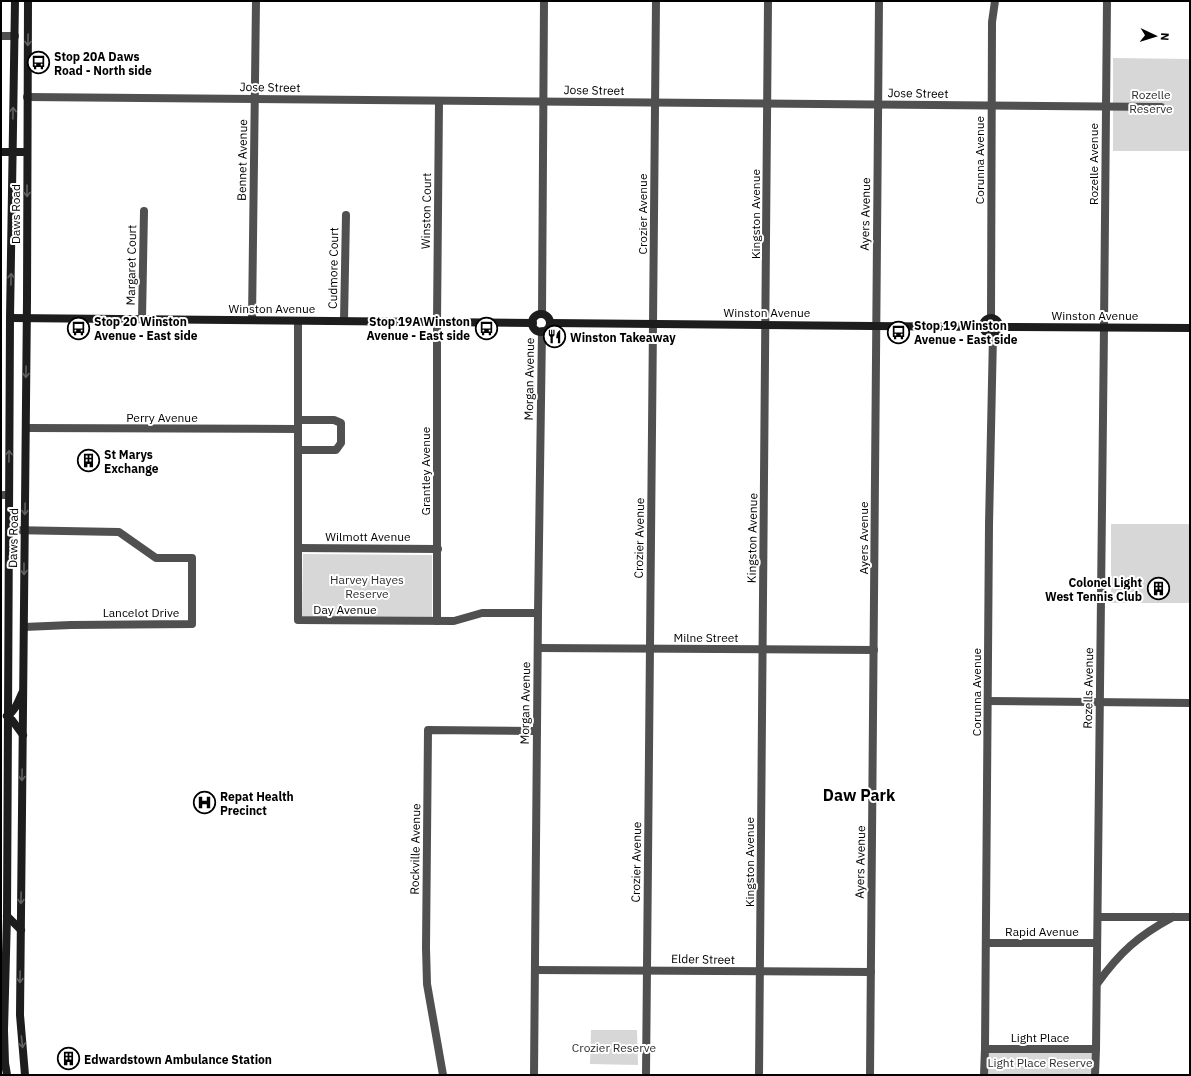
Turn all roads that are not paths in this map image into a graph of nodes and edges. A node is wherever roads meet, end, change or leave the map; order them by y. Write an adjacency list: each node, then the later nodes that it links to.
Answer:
1 (15, 1): 11 (main road, Daws Road)
2 (28, 1): 12 (main road, Daws Road, one-way to 12)
3 (256, 1): 13 (street, Bennet Avenue)
4 (544, 1): 15 (street)
5 (656, 1): 16 (street, Crozier Avenue)
6 (768, 1): 17 (street, Kingston Avenue)
7 (879, 1): 18 (street, Ayers Avenue)
8 (995, 1): 19 (street, Corunna Avenue)
9 (1106, 1): 20 (street, Rozelle Avenue)
10 (1, 36): 11 (street)
11 (15, 36): 23 (main road, Daws Road, one-way to 11)
12 (27, 97): 13 (street, Jose Street); 24 (main road, Daws Road)
13 (254, 99): 14 (street, Jose Street); 32 (street, Bennet Avenue)
14 (439, 101): 15 (street, Jose Street); 35 (street, Winston Court)
15 (543, 102): 16 (street, Jose Street); 27 (street)
16 (655, 103): 17 (street, Jose Street); 38 (street, Crozier Avenue)
17 (768, 104): 18 (street, Jose Street); 39 (street, Kingston Avenue)
18 (878, 105): 19 (street, Jose Street); 40 (street, Ayers Avenue)
19 (991, 106): 20 (street, Jose Street); 30 (street, Corunna Avenue)
20 (1106, 107): 21 (street, Jose Street); 43 (street, Rozelle Avenue)
21 (1161, 107)
22 (1, 152): 23 (main road)
23 (12, 152): 24 (main road); 28 (main road, Daws Road, one-way to 23)
24 (27, 152): 29 (main road, Daws Road, one-way to 29)
25 (144, 211): 31 (street, Margaret Court)
26 (346, 215): 34 (street, Cudmore Court)
27 (542, 314): 36 (main road); 37 (main road)
28 (10, 318): 29 (main road, Winston Avenue); 51 (main road, Daws Road, one-way to 28)
29 (27, 318): 31 (main road, Winston Avenue); 48 (main road, Daws Road, one-way to 48)
30 (992, 318): 41 (main road); 42 (main road)
31 (142, 319): 32 (main road, Winston Avenue)
32 (252, 320): 33 (main road, Winston Avenue)
33 (298, 320): 34 (main road, Winston Avenue); 47 (street, Day Avenue)
34 (344, 321): 35 (main road, Winston Avenue)
35 (437, 322): 37 (main road, Winston Avenue); 55 (street, Grantley Avenue)
36 (550, 322): 38 (main road, Winston Avenue); 45 (main road)
37 (533, 323): 45 (main road)
38 (653, 324): 39 (main road, Winston Avenue); 61 (street, Crozier Avenue)
39 (766, 324): 40 (main road, Winston Avenue); 62 (street, Kingston Avenue)
40 (876, 325): 41 (main road, Winston Avenue); 63 (street, Ayers Avenue)
41 (983, 327): 46 (main road)
42 (1000, 327): 43 (main road, Winston Avenue); 46 (main road)
43 (1104, 327): 44 (main road, Winston Avenue); 66 (street, Rozells Avenue)
44 (1190, 328)
45 (542, 331): 57 (street, Morgan Avenue)
46 (993, 334): 65 (street, Corunna Avenue)
47 (298, 420): 49 (street, Day Avenue); 50 (street)
48 (26, 428): 49 (street, Perry Avenue); 53 (main road, Daws Road, one-way to 53)
49 (298, 430): 50 (street, Day Avenue)
50 (298, 450): 54 (street, Day Avenue)
51 (5, 495): 52 (main road, Daws Road)
52 (8, 530): 53 (street, Lancelot Drive); 56 (main road, Daws Road)
53 (24, 530): 59 (main road, Daws Road, one-way to 59); 59 (street, Lancelot Drive)
54 (298, 548): 55 (street, Wilmott Avenue); 58 (street, Day Avenue)
55 (438, 549): 58 (street, Grantley Avenue)
56 (4, 612): 68 (main road, Daws Road)
57 (538, 613): 58 (street, Day Avenue); 60 (street, Morgan Avenue)
58 (437, 621)
59 (24, 627): 64 (main road, Daws Road)
60 (538, 648): 61 (street, Milne Street); 69 (street, Morgan Avenue)
61 (650, 649): 62 (street, Milne Street); 82 (street, Crozier Avenue)
62 (763, 649): 63 (street, Milne Street); 83 (street, Kingston Avenue)
63 (874, 650): 84 (street, Ayers Avenue)
64 (23, 690): 68 (main road); 70 (main road, Daws Road)
65 (988, 701): 66 (street); 79 (street, Corunna Avenue)
66 (1100, 702): 67 (street); 75 (street, Rozells Avenue)
67 (1190, 703)
68 (4, 716): 70 (main road); 72 (main road, Daws Road)
69 (537, 731): 81 (street, Morgan Avenue); 91 (street, Rockville Avenue)
70 (23, 736): 71 (main road, Daws Road, one-way to 71)
71 (22, 851): 72 (main road); 73 (main road, Daws Road)
72 (7, 860): 73 (main road); 74 (main road, Daws Road)
73 (22, 867): 78 (main road, Daws Road, one-way to 78)
74 (7, 916): 78 (main road); 86 (main road, Daws Road)
75 (1098, 917): 76 (street); 80 (street, Rozells Avenue)
76 (1173, 917): 77 (street); 85 (street)
77 (1190, 917)
78 (21, 934): 86 (main road); 90 (main road, Daws Road, one-way to 90)
79 (986, 943): 80 (street, Rapid Avenue); 87 (street, Corunna Avenue)
80 (1097, 943): 85 (street, Rozells Avenue)
81 (535, 970): 82 (street, Elder Street); 92 (street, Morgan Avenue)
82 (647, 970): 83 (street, Elder Street); 93 (street, Crozier Avenue)
83 (760, 971): 84 (street, Elder Street); 94 (street, Kingston Avenue)
84 (871, 972): 95 (street, Ayers Avenue)
85 (1097, 985): 88 (street, Rozells Avenue)
86 (5, 992): 89 (main road, Daws Road)
87 (985, 1049): 88 (street, Light Place); 96 (street)
88 (1096, 1049): 97 (street)
89 (7, 1075)
90 (26, 1075)
91 (443, 1075)
92 (534, 1075)
93 (646, 1075)
94 (759, 1075)
95 (870, 1075)
96 (984, 1075)
97 (1096, 1075)

